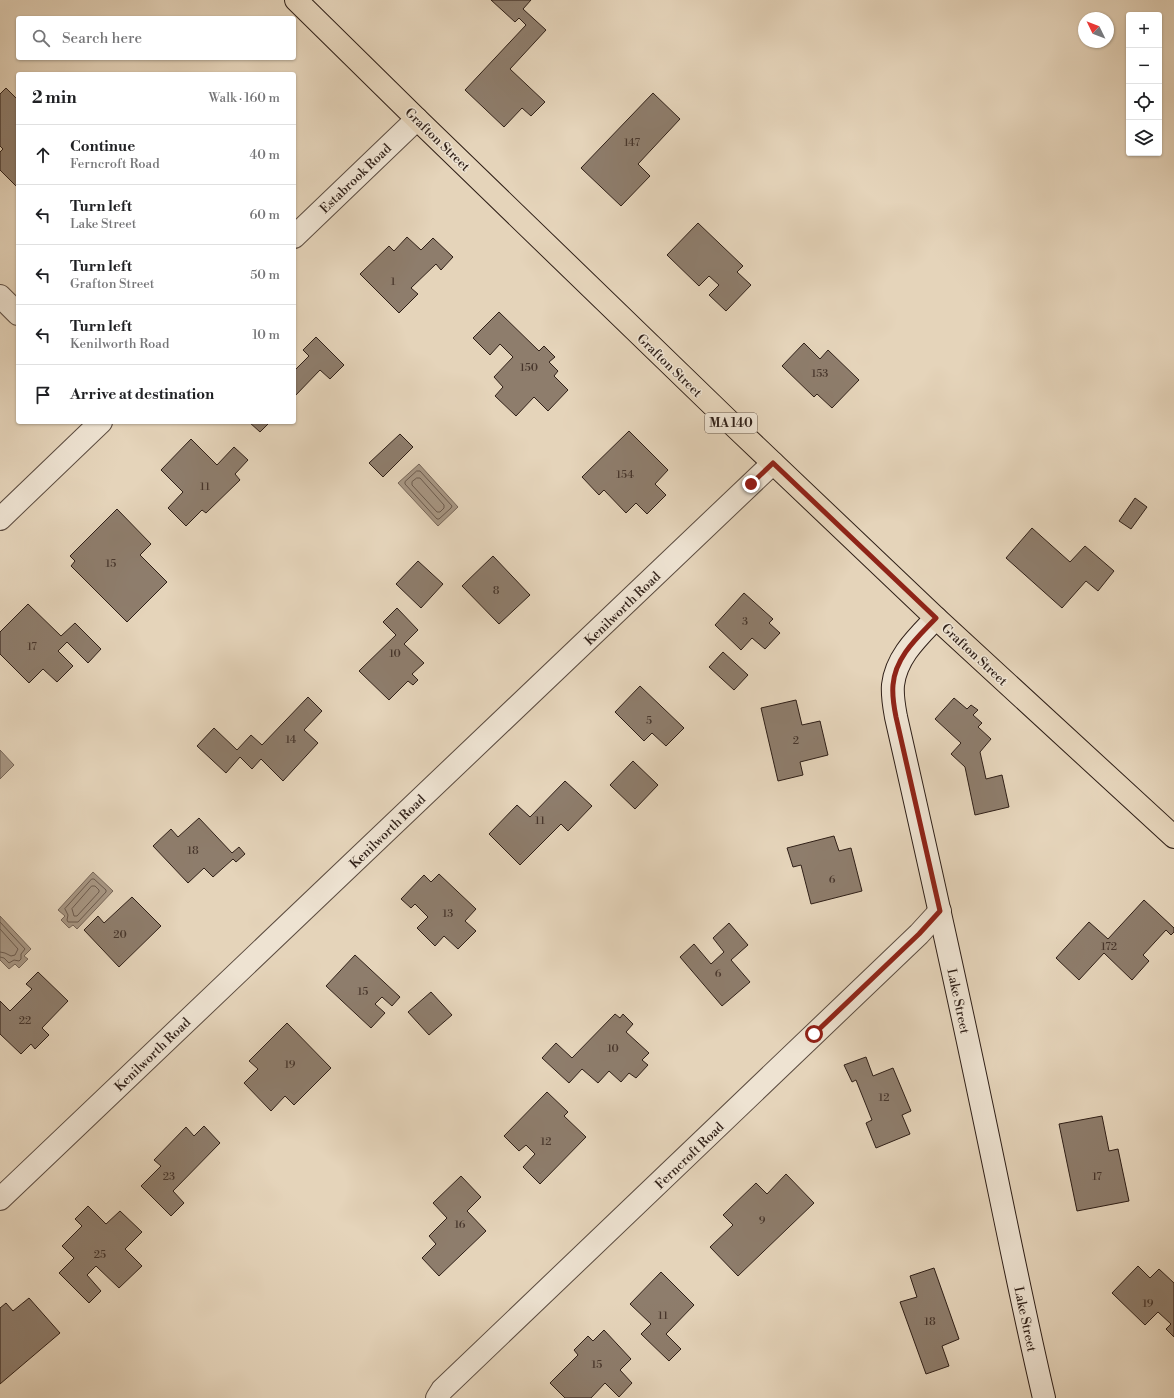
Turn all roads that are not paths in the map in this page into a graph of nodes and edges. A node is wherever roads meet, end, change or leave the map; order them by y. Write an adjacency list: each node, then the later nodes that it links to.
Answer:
1 (296, 0): 2 (main road, Grafton Street / MA 140)
2 (417, 119): 3 (street, Estabrook Road); 7 (main road, Grafton Street / MA 140)
3 (296, 235)
4 (0, 296): 5 (street)
5 (16, 312)
6 (99, 424): 8 (street)
7 (773, 463): 9 (main road, Grafton Street / MA 140); 12 (street, Kenilworth Road)
8 (0, 519)
9 (936, 618): 10 (main road, Grafton Street / MA 140); 11 (street, Lake Street)
10 (1174, 837)
11 (940, 911): 13 (street, Ferncroft Road); 14 (street, Lake Street)
12 (0, 1199)
13 (438, 1398)
14 (1044, 1398)

